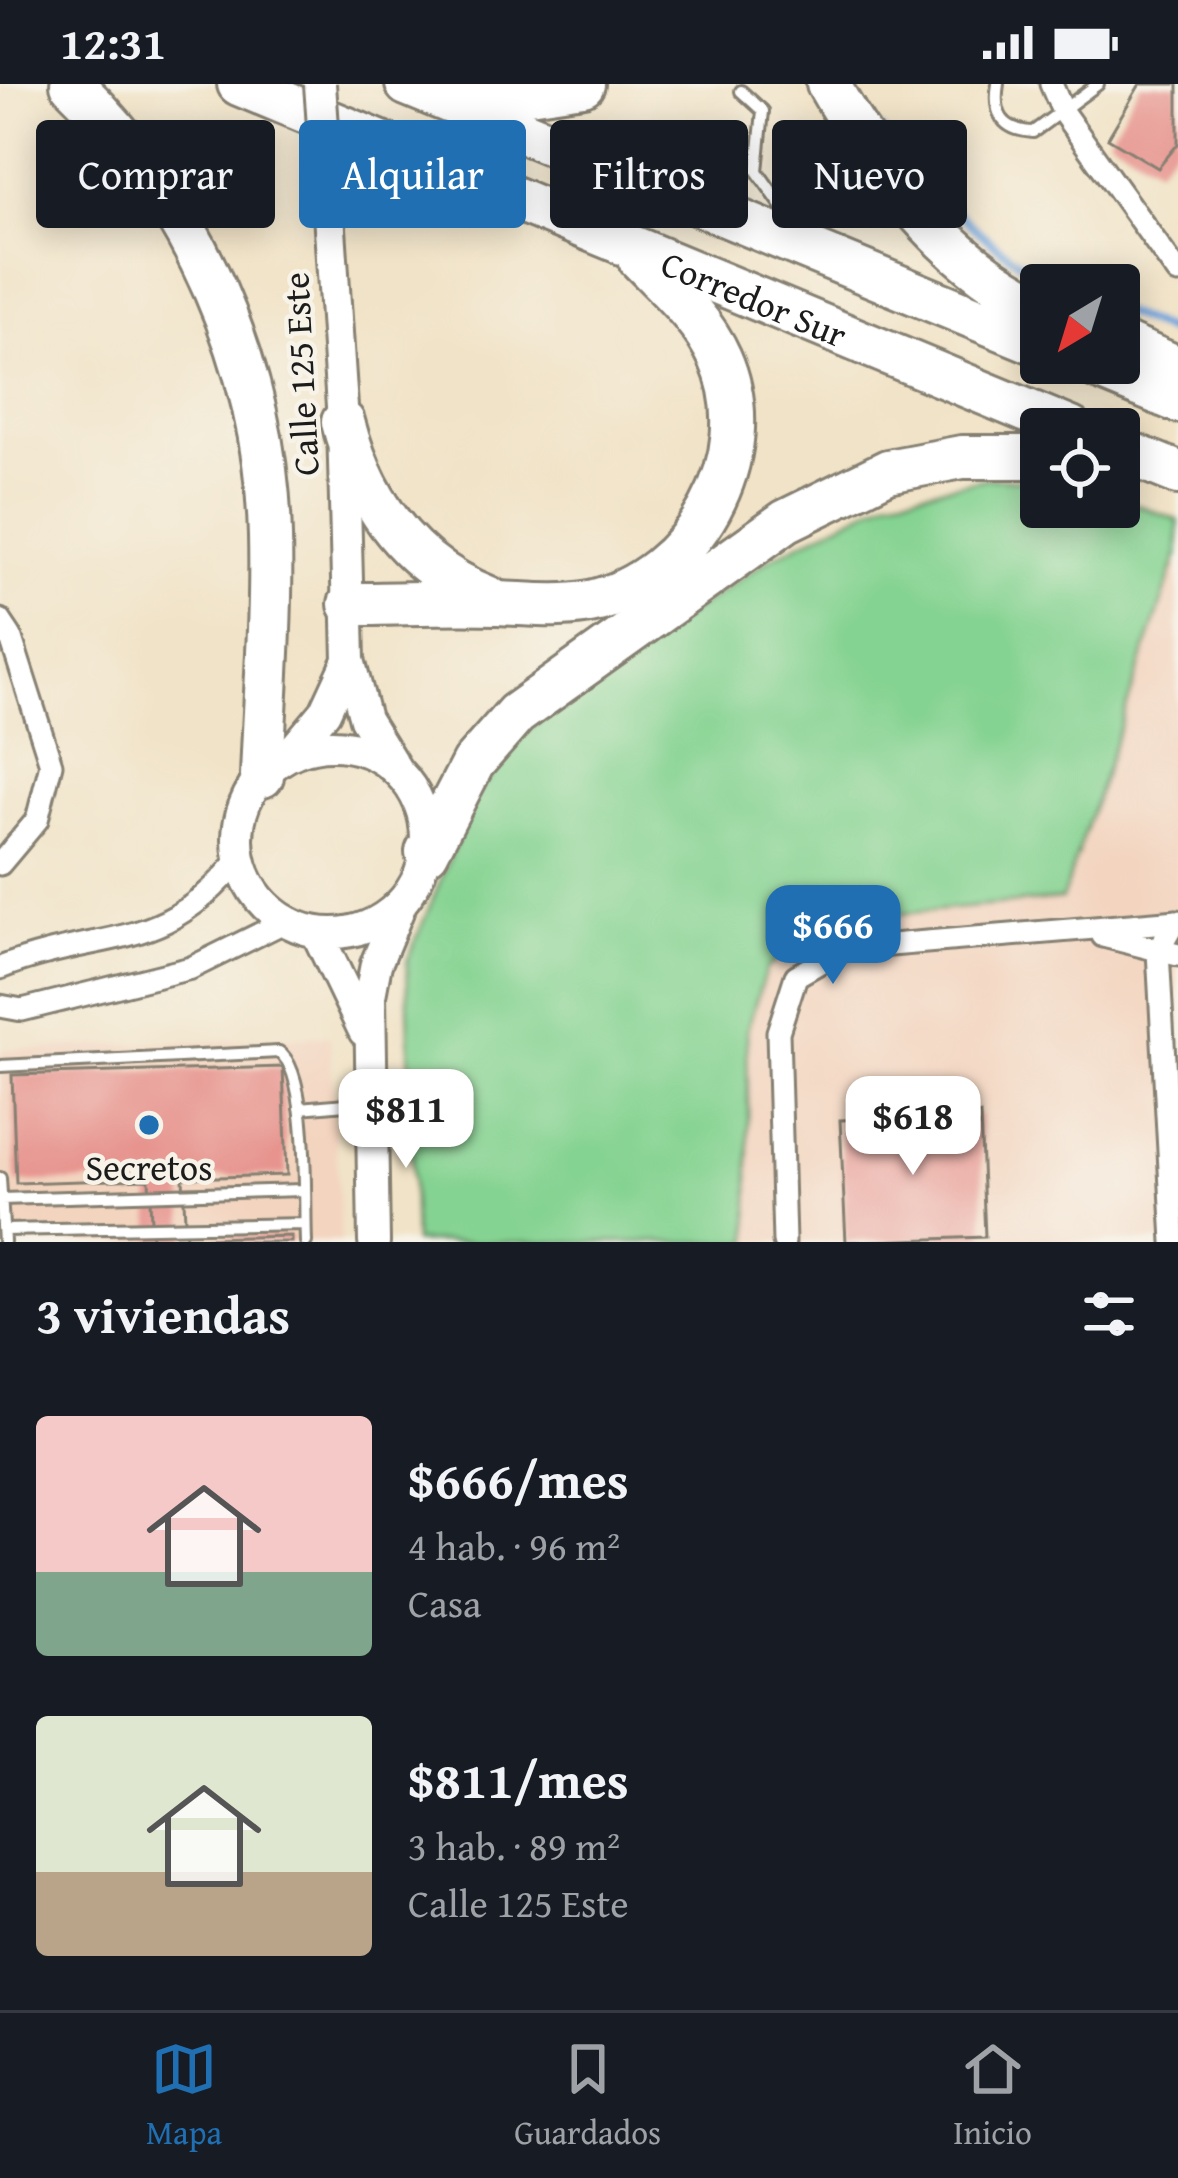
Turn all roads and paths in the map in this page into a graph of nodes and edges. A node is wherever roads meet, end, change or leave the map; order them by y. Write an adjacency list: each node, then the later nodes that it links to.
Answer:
1 (72, 84): 31 (highway)
2 (239, 84): 12 (highway, Corredor Sur)
3 (320, 84): 22 (main road, Calle 125 Este, bridge)
4 (583, 84): 9 (highway)
5 (828, 84): 15 (highway)
6 (998, 84): 11 (lane)
7 (1051, 84): 11 (street)
8 (1098, 84): 11 (lane)
9 (412, 86): 13 (highway, Corredor Sur)
10 (741, 91): 13 (lane)
11 (1064, 114): 14 (street)
12 (626, 244): 21 (highway, Corredor Sur); 27 (highway)
13 (823, 255): 16 (highway, Corredor Sur)
14 (1178, 273)
15 (1020, 294)
16 (1020, 335)
17 (1140, 351): 18 (highway)
18 (1178, 368)
19 (1137, 384): 20 (highway)
20 (1178, 401)
21 (1020, 408)
22 (344, 422): 27 (highway); 28 (main road, Calle 125 Este)
23 (1020, 457): 33 (highway)
24 (1140, 458): 26 (highway)
25 (1140, 468): 26 (highway)
26 (1178, 474)
27 (501, 603): 28 (highway)
28 (350, 604): 30 (main road, Calle 125 Este)
29 (0, 620): 35 (street)
30 (349, 660): 31 (main road, Calle 125 Este); 32 (main road, Calle 125 Este)
31 (275, 765): 32 (main road); 34 (main road)
32 (397, 771): 33 (main road)
33 (427, 852): 36 (main road)
34 (240, 858): 38 (main road); 42 (street)
35 (0, 865)
36 (401, 904): 40 (main road); 44 (main road)
37 (1177, 916): 39 (street); 41 (street)
38 (286, 921): 40 (main road); 43 (street)
39 (1091, 932): 41 (street); 57 (street)
40 (317, 933): 44 (main road)
41 (1168, 953): 49 (street)
42 (0, 968)
43 (0, 1006)
44 (372, 1060): 47 (main road)
45 (0, 1066): 48 (lane)
46 (1178, 1098): 49 (street)
47 (372, 1102): 48 (lane); 56 (main road)
48 (300, 1108): 51 (lane)
49 (1168, 1135): 58 (street)
50 (0, 1178): 52 (lane)
51 (303, 1190): 52 (lane); 53 (lane)
52 (1, 1199): 54 (lane)
53 (305, 1224): 54 (lane); 55 (lane)
54 (4, 1236)
55 (306, 1242)
56 (374, 1242)
57 (784, 1242)
58 (1174, 1242)

